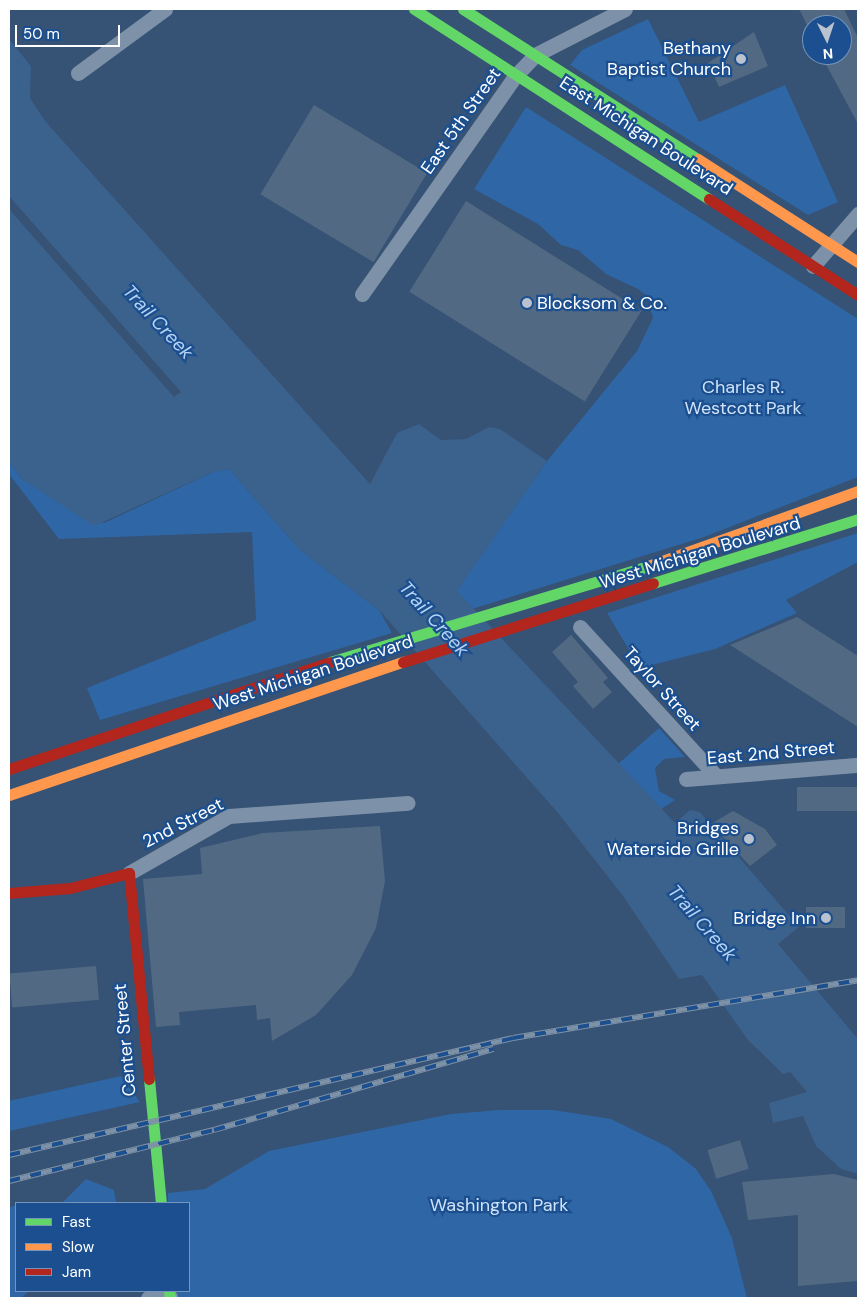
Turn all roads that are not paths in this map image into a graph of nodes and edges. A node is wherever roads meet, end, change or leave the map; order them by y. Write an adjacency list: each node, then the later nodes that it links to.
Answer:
1 (166, 9): 6 (street)
2 (414, 9): 7 (main road, East Michigan Boulevard)
3 (463, 9): 5 (main road, East Michigan Boulevard)
4 (620, 10): 5 (street, East 5th Street)
5 (534, 55): 7 (street, East 5th Street); 9 (main road, East Michigan Boulevard)
6 (78, 73)
7 (516, 75): 11 (main road, East Michigan Boulevard); 12 (street, East 5th Street)
8 (858, 214): 9 (street)
9 (828, 244): 10 (main road, East Michigan Boulevard); 11 (street)
10 (858, 262)
11 (813, 266): 13 (main road, East Michigan Boulevard)
12 (362, 294)
13 (858, 295)
14 (858, 490): 18 (main road, West Michigan Boulevard)
15 (858, 519): 21 (main road, West Michigan Boulevard)
16 (580, 627): 19 (street, Taylor Street)
17 (858, 765): 19 (street, East 2nd Street)
18 (9, 769)
19 (716, 776): 20 (street, East 2nd Street)
20 (686, 779)
21 (9, 795)
22 (408, 803): 23 (street, 2nd Street)
23 (129, 873): 24 (main road, 2nd Street); 25 (main road, Center Street)
24 (9, 893)
25 (161, 1202)
26 (170, 1295): 27 (street)
27 (148, 1298)

